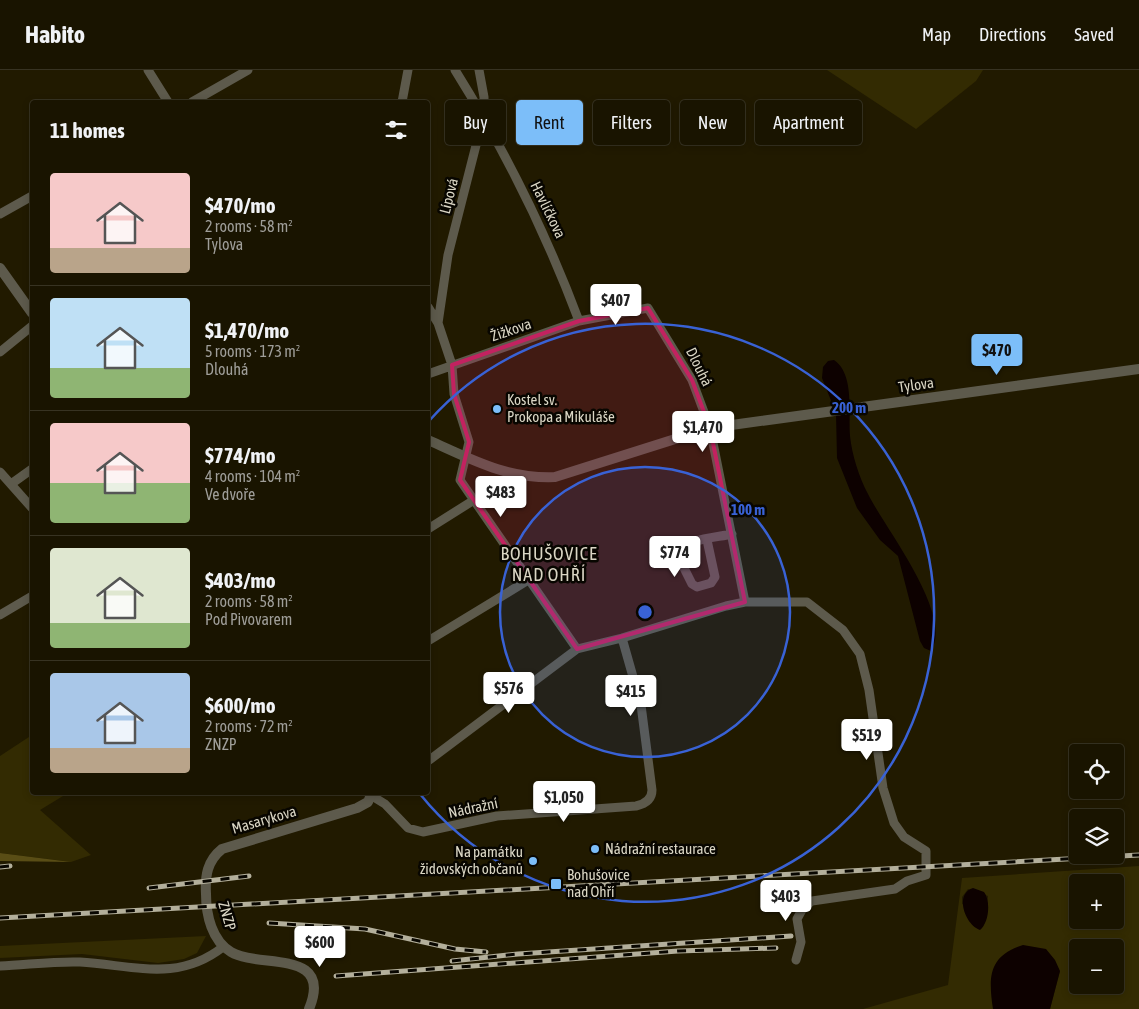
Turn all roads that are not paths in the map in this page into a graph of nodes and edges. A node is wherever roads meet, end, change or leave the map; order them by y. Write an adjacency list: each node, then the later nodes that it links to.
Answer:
1 (148, 70): 6 (street)
2 (248, 70): 7 (street)
3 (408, 70): 8 (street)
4 (455, 70): 9 (street)
5 (479, 70): 10 (street)
6 (167, 100)
7 (196, 100)
8 (402, 100)
9 (475, 100)
10 (484, 100)
11 (476, 145): 19 (street, Lípová)
12 (499, 145): 18 (street, Havlíčkova)
13 (30, 197): 14 (street)
14 (0, 214)
15 (0, 268): 16 (street)
16 (30, 310)
17 (430, 310): 19 (street)
18 (579, 321): 22 (street, Žižkova); 25 (street, Dlouhá)
19 (438, 323): 22 (street, Lípová)
20 (30, 328): 21 (street)
21 (0, 352)
22 (452, 364): 24 (street, Žižkova); 27 (street, Lípová)
23 (1139, 369): 25 (street, Tylova)
24 (430, 373)
25 (710, 428): 27 (street, Tylova); 34 (street, Dlouhá)
26 (430, 441): 27 (street)
27 (466, 458): 31 (street, Lípová)
28 (30, 470): 30 (street)
29 (0, 472): 30 (street)
30 (11, 484): 32 (street)
31 (474, 500): 33 (street); 36 (street)
32 (30, 506)
33 (430, 527)
34 (732, 534): 35 (street); 38 (street, Dlouhá)
35 (708, 540): 35 (street)
36 (530, 579): 41 (street); 42 (street)
37 (30, 597): 39 (street)
38 (744, 602): 40 (street); 48 (street)
39 (0, 615)
40 (622, 638): 42 (street); 45 (street, Nádražní)
41 (430, 640)
42 (577, 648): 43 (street)
43 (430, 759)
44 (371, 795): 46 (street, Masarykova)
45 (373, 795)
46 (216, 854): 47 (street, ZNZP)
47 (223, 947): 49 (street); 50 (street, ZNZP)
48 (796, 960)
49 (0, 966)
50 (309, 1009)

